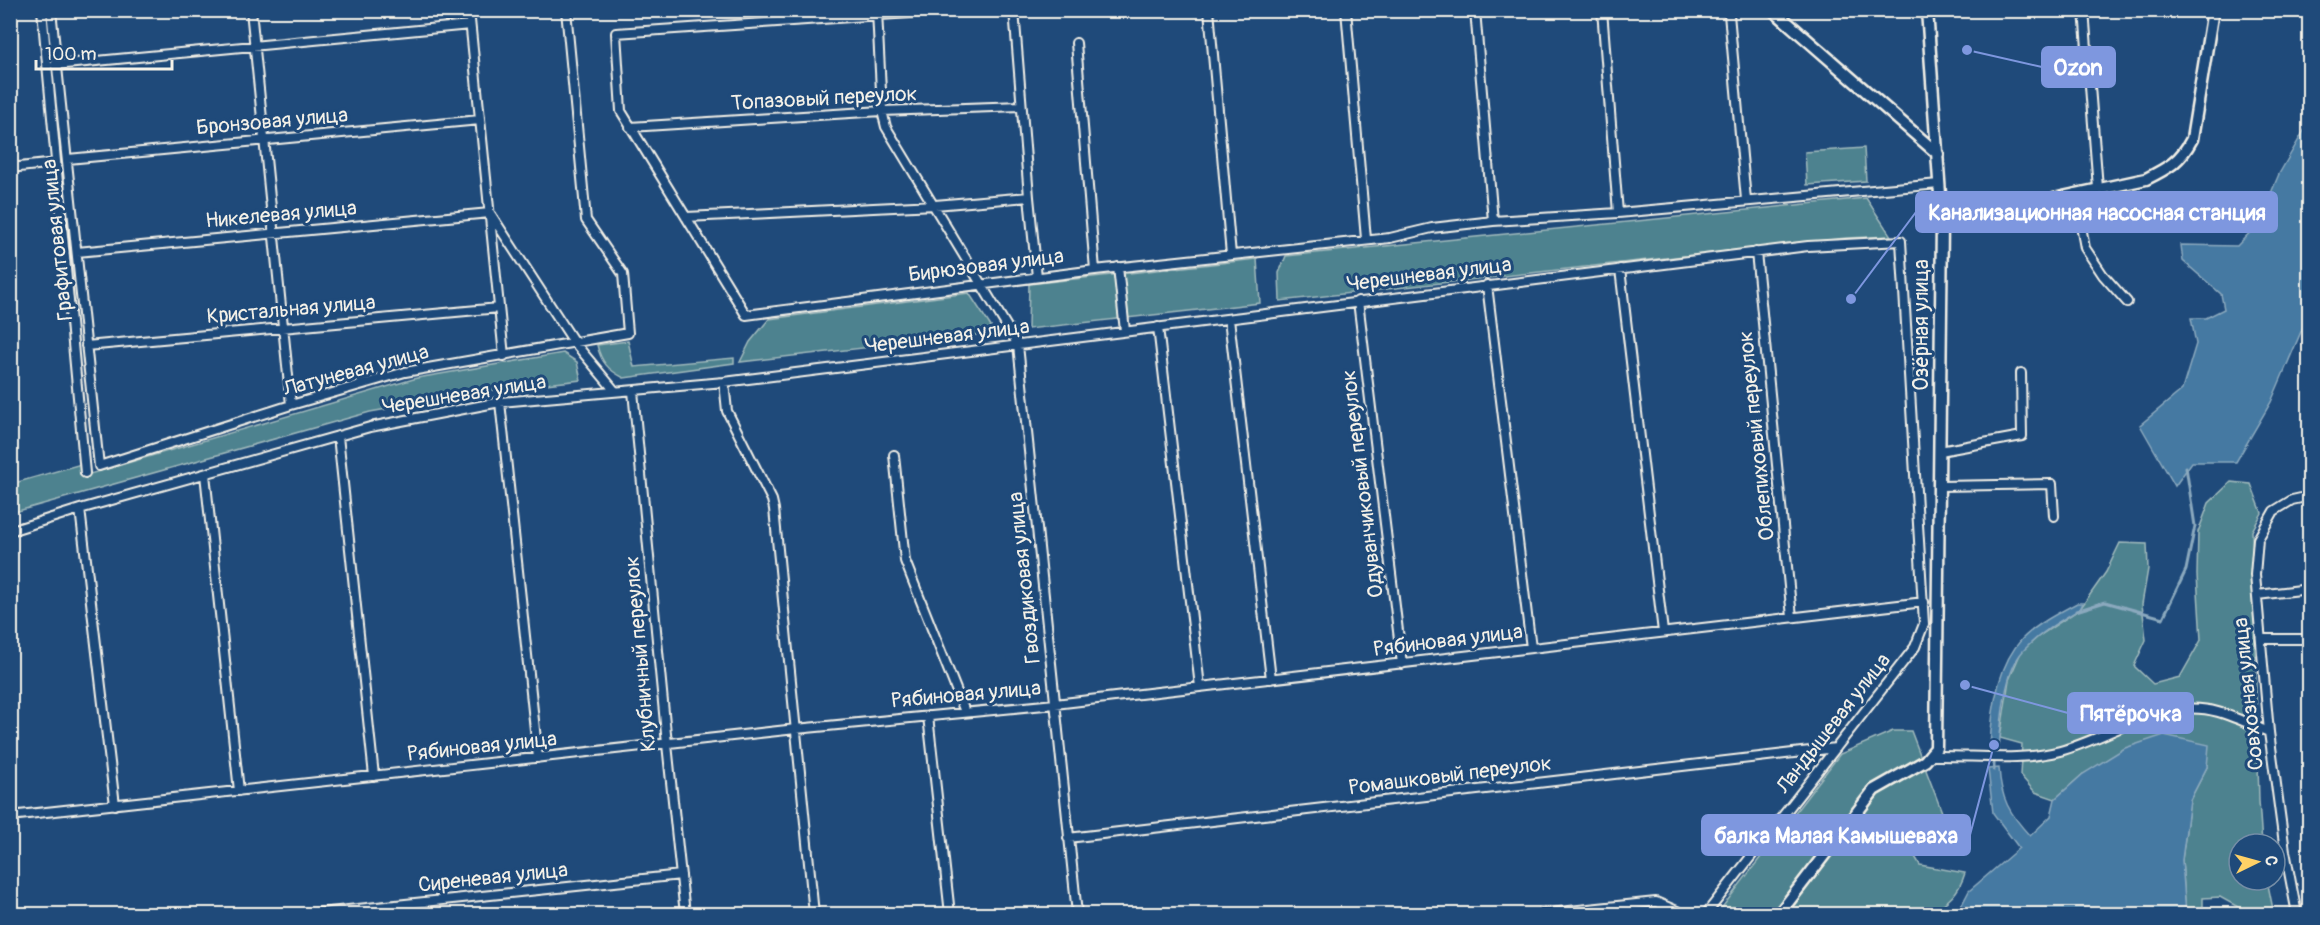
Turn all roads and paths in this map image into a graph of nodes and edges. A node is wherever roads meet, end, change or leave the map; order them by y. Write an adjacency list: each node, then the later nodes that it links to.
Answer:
1 (42, 10): 29 (street)
2 (51, 10): 21 (street, Графитовая улица)
3 (251, 10): 20 (street)
4 (469, 10): 18 (street)
5 (566, 10): 61 (street, Латуневая улица)
6 (955, 10): 16 (street)
7 (1014, 10): 22 (street)
8 (1209, 10): 47 (street)
9 (1346, 10): 43 (street)
10 (1475, 10): 40 (street)
11 (1602, 10): 38 (street)
12 (1773, 10): 27 (street)
13 (1927, 10): 27 (street, Озёрная улица)
14 (2084, 10): 32 (street)
15 (2213, 10): 32 (street)
16 (877, 13): 23 (street); 25 (street)
17 (1729, 14): 35 (street)
18 (470, 25): 20 (street); 24 (street)
19 (1076, 43): 50 (street)
20 (255, 44): 21 (street); 26 (street)
21 (56, 65): 28 (street, Графитовая улица)
22 (1021, 106): 23 (street, Топазовый переулок); 34 (street)
23 (882, 111): 25 (street, Топазовый переулок); 36 (street)
24 (480, 120): 26 (street, Бронзовая улица); 37 (street)
25 (630, 127): 39 (street)
26 (265, 139): 28 (street, Бронзовая улица); 42 (street)
27 (1938, 154): 31 (street, Озёрная улица)
28 (68, 159): 45 (street, Графитовая улица)
29 (56, 163): 30 (street); 75 (street)
30 (10, 168)
31 (1940, 184): 35 (street, Бирюзовая улица); 41 (street, Озёрная улица)
32 (2098, 188): 33 (street)
33 (2075, 193): 41 (street); 55 (street)
34 (1029, 197): 36 (street); 51 (street)
35 (1746, 200): 38 (street, Бирюзовая улица)
36 (935, 205): 39 (street); 52 (street)
37 (490, 213): 42 (street, Никелевая улица); 56 (street); 61 (street)
38 (1618, 213): 40 (street, Бирюзовая улица)
39 (686, 217): 52 (street, Бирюзовая улица)
40 (1493, 221): 43 (street, Бирюзовая улица)
41 (1942, 223): 72 (street, Озёрная улица)
42 (274, 232): 45 (street, Никелевая улица); 58 (street)
43 (1366, 239): 47 (street, Бирюзовая улица)
44 (1901, 241): 46 (street, Черешневая улица); 84 (street, Ландышевая улица)
45 (77, 252): 63 (street, Графитовая улица)
46 (1755, 252): 49 (street, Черешневая улица); 85 (street, Облепиховый переулок)
47 (1231, 255): 48 (street, Бирюзовая улица)
48 (1118, 267): 50 (street, Бирюзовая улица); 60 (street)
49 (1620, 269): 53 (street, Черешневая улица); 86 (street)
50 (1095, 270): 51 (street, Бирюзовая улица)
51 (1037, 277): 52 (street, Бирюзовая улица)
52 (979, 284): 62 (street)
53 (1487, 285): 54 (street, Черешневая улица); 89 (street)
54 (1359, 301): 57 (street, Черешневая улица); 90 (street, Одуванчиковый переулок)
55 (2127, 302)
56 (499, 308): 58 (street, Кристальная улица); 64 (street)
57 (1229, 319): 59 (street, Черешневая улица); 91 (street)
58 (285, 327): 63 (street, Кристальная улица); 70 (street)
59 (1158, 327): 60 (street, Черешневая улица); 92 (street)
60 (1125, 331): 62 (street, Черешневая улица)
61 (574, 342): 64 (street, Латуневая улица); 68 (street)
62 (1018, 345): 66 (street, Черешневая улица); 93 (street, Гвоздиковая улица)
63 (86, 346): 74 (street, Графитовая улица)
64 (504, 356): 70 (street, Латуневая улица)
65 (2020, 373): 72 (street)
66 (724, 382): 67 (street, Черешневая улица); 96 (street)
67 (633, 391): 68 (street, Черешневая улица); 98 (street, Клубничный переулок)
68 (615, 392): 69 (street, Черешневая улица)
69 (500, 402): 71 (street, Черешневая улица); 101 (street)
70 (291, 405): 74 (street, Латуневая улица)
71 (338, 436): 76 (street, Черешневая улица); 102 (street)
72 (1940, 451): 77 (street, Озёрная улица)
73 (894, 455): 94 (street)
74 (99, 466)
75 (85, 473)
76 (206, 474): 79 (street, Черешневая улица); 103 (street)
77 (1940, 486): 80 (street); 100 (street, Озёрная улица)
78 (2310, 496): 83 (street, Совхозная улица)
79 (80, 509): 81 (street, Черешневая улица); 104 (street)
80 (2054, 516)
81 (10, 531)
82 (2310, 589): 83 (street)
83 (2257, 595): 87 (street, Совхозная улица)
84 (1924, 602): 85 (street, Рябиновая улица); 99 (street, Ландышевая улица)
85 (1792, 617): 86 (street, Рябиновая улица)
86 (1663, 632): 89 (street, Рябиновая улица)
87 (2261, 639): 88 (street); 97 (street, Совхозная улица)
88 (2310, 639)
89 (1530, 648): 90 (street, Рябиновая улица)
90 (1402, 664): 91 (street, Рябиновая улица)
91 (1271, 679): 92 (street, Рябиновая улица)
92 (1200, 687): 93 (street, Рябиновая улица)
93 (1055, 704): 94 (street, Рябиновая улица); 106 (street, Гвоздиковая улица)
94 (965, 712): 95 (street, Рябиновая улица)
95 (928, 716): 96 (street, Рябиновая улица); 112 (street)
96 (796, 729): 98 (street, Рябиновая улица); 111 (street)
97 (2269, 732): 100 (street); 118 (street, Совхозная улица)
98 (666, 744): 101 (street, Рябиновая улица); 107 (street, Клубничный переулок)
99 (1836, 748): 106 (street, Ромашковый переулок); 116 (street, Ландышевая улица)
100 (1932, 756): 117 (street)
101 (538, 758): 102 (street, Рябиновая улица)
102 (374, 776): 103 (street, Рябиновая улица)
103 (239, 791): 104 (street, Рябиновая улица)
104 (115, 805): 105 (street, Рябиновая улица)
105 (10, 816)
106 (1068, 838): 113 (street, Гвоздиковая улица)
107 (681, 875): 108 (street, Сиреневая улица); 110 (street, Клубничный переулок)
108 (365, 912): 109 (street, Сиреневая улица)
109 (310, 915)
110 (685, 915)
111 (814, 915)
112 (950, 915)
113 (1077, 915)
114 (1540, 915): 115 (street)
115 (1684, 915)
116 (1706, 915)
117 (1779, 915)
118 (2297, 915)

